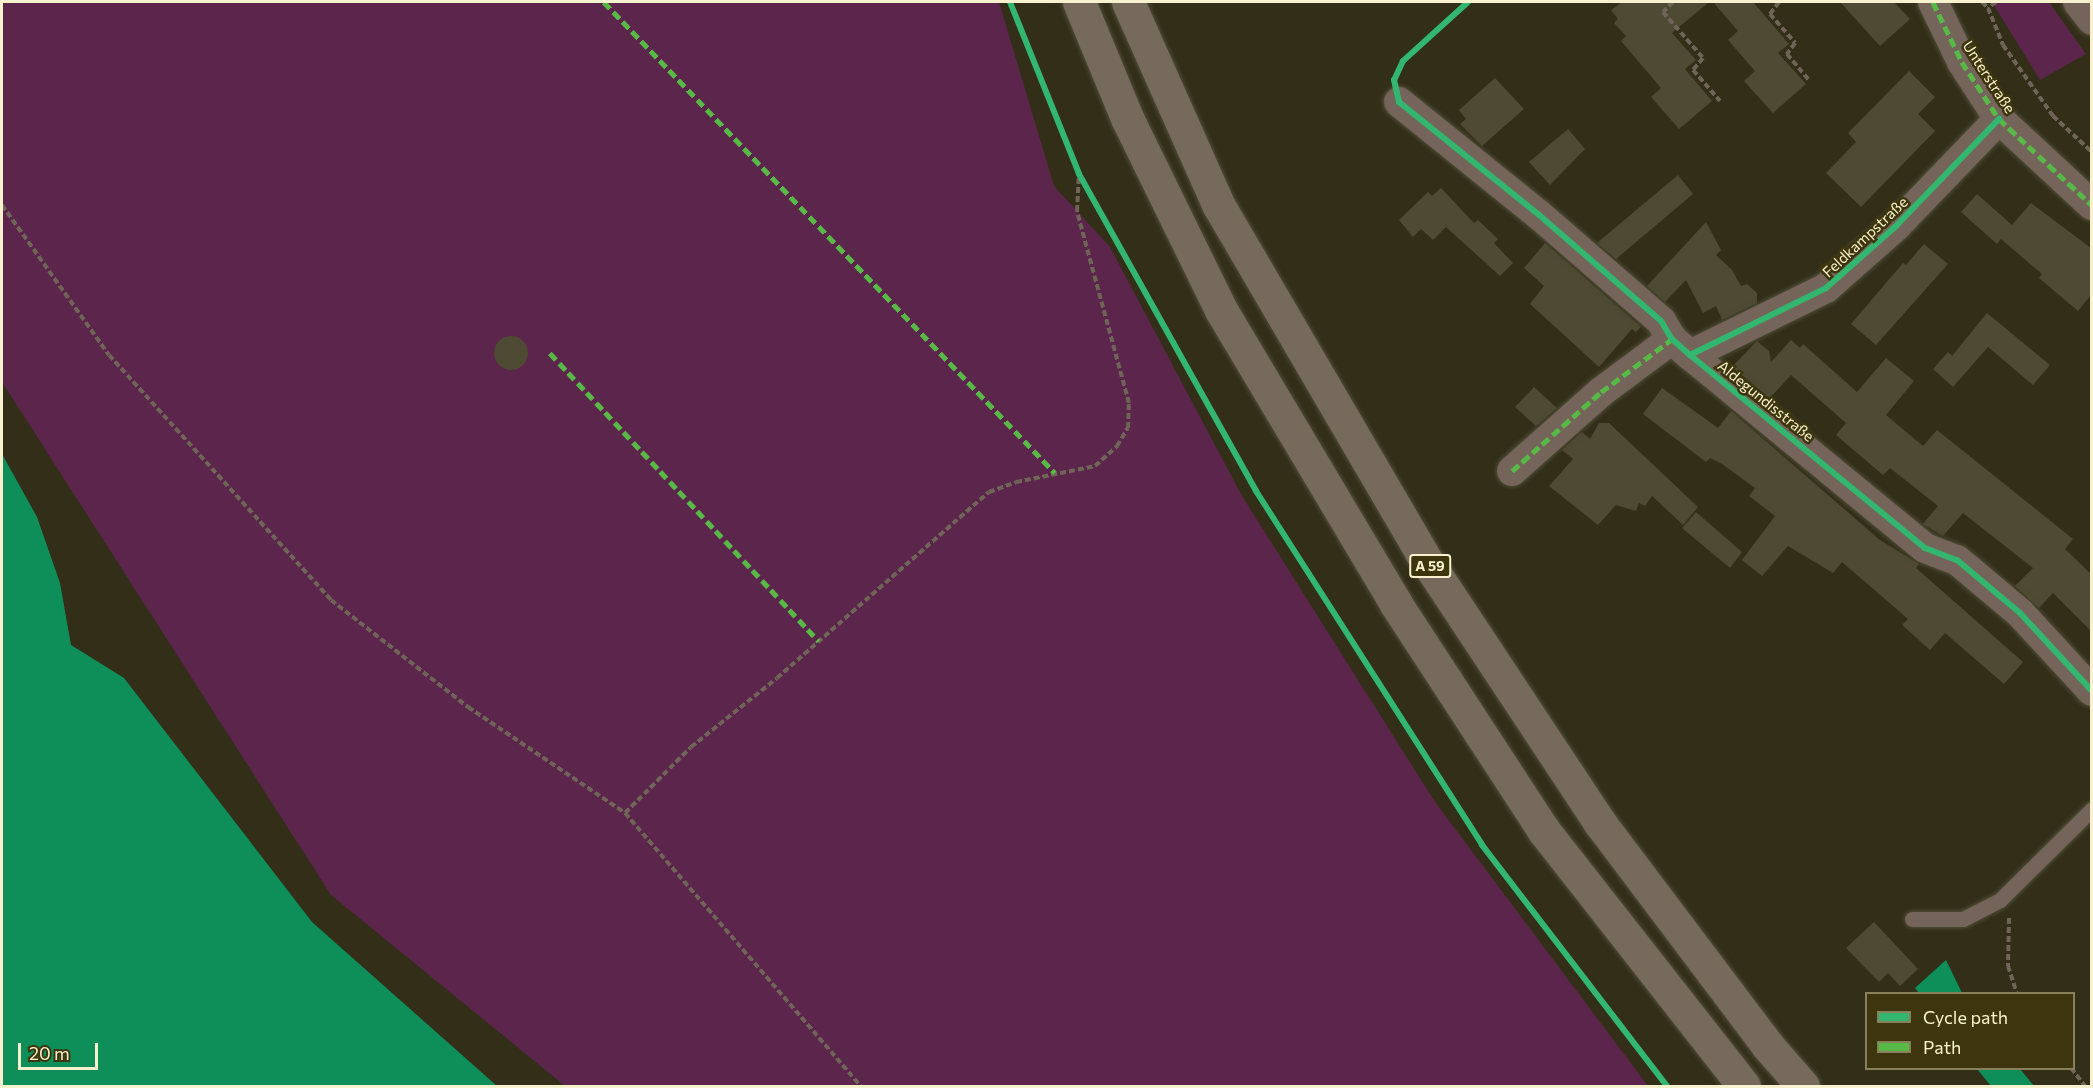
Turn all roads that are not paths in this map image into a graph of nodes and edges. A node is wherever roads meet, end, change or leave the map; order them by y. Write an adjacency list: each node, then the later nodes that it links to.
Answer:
1 (1079, 2): 14 (highway)
2 (1128, 2): 15 (highway, A 59)
3 (1933, 2): 7 (street, Unterstraße)
4 (2078, 2): 5 (street)
5 (2091, 20)
6 (1399, 102): 9 (street, Aldegundisstraße)
7 (1999, 119): 8 (street, Unterstraße); 9 (street, Feldkampstraße)
8 (2091, 205)
9 (1681, 347): 10 (street, Feldkampstraße); 11 (street, Aldegundisstraße)
10 (1512, 471)
11 (2091, 691)
12 (2091, 809): 13 (lane)
13 (1912, 919)
14 (1744, 1086)
15 (1803, 1086)

